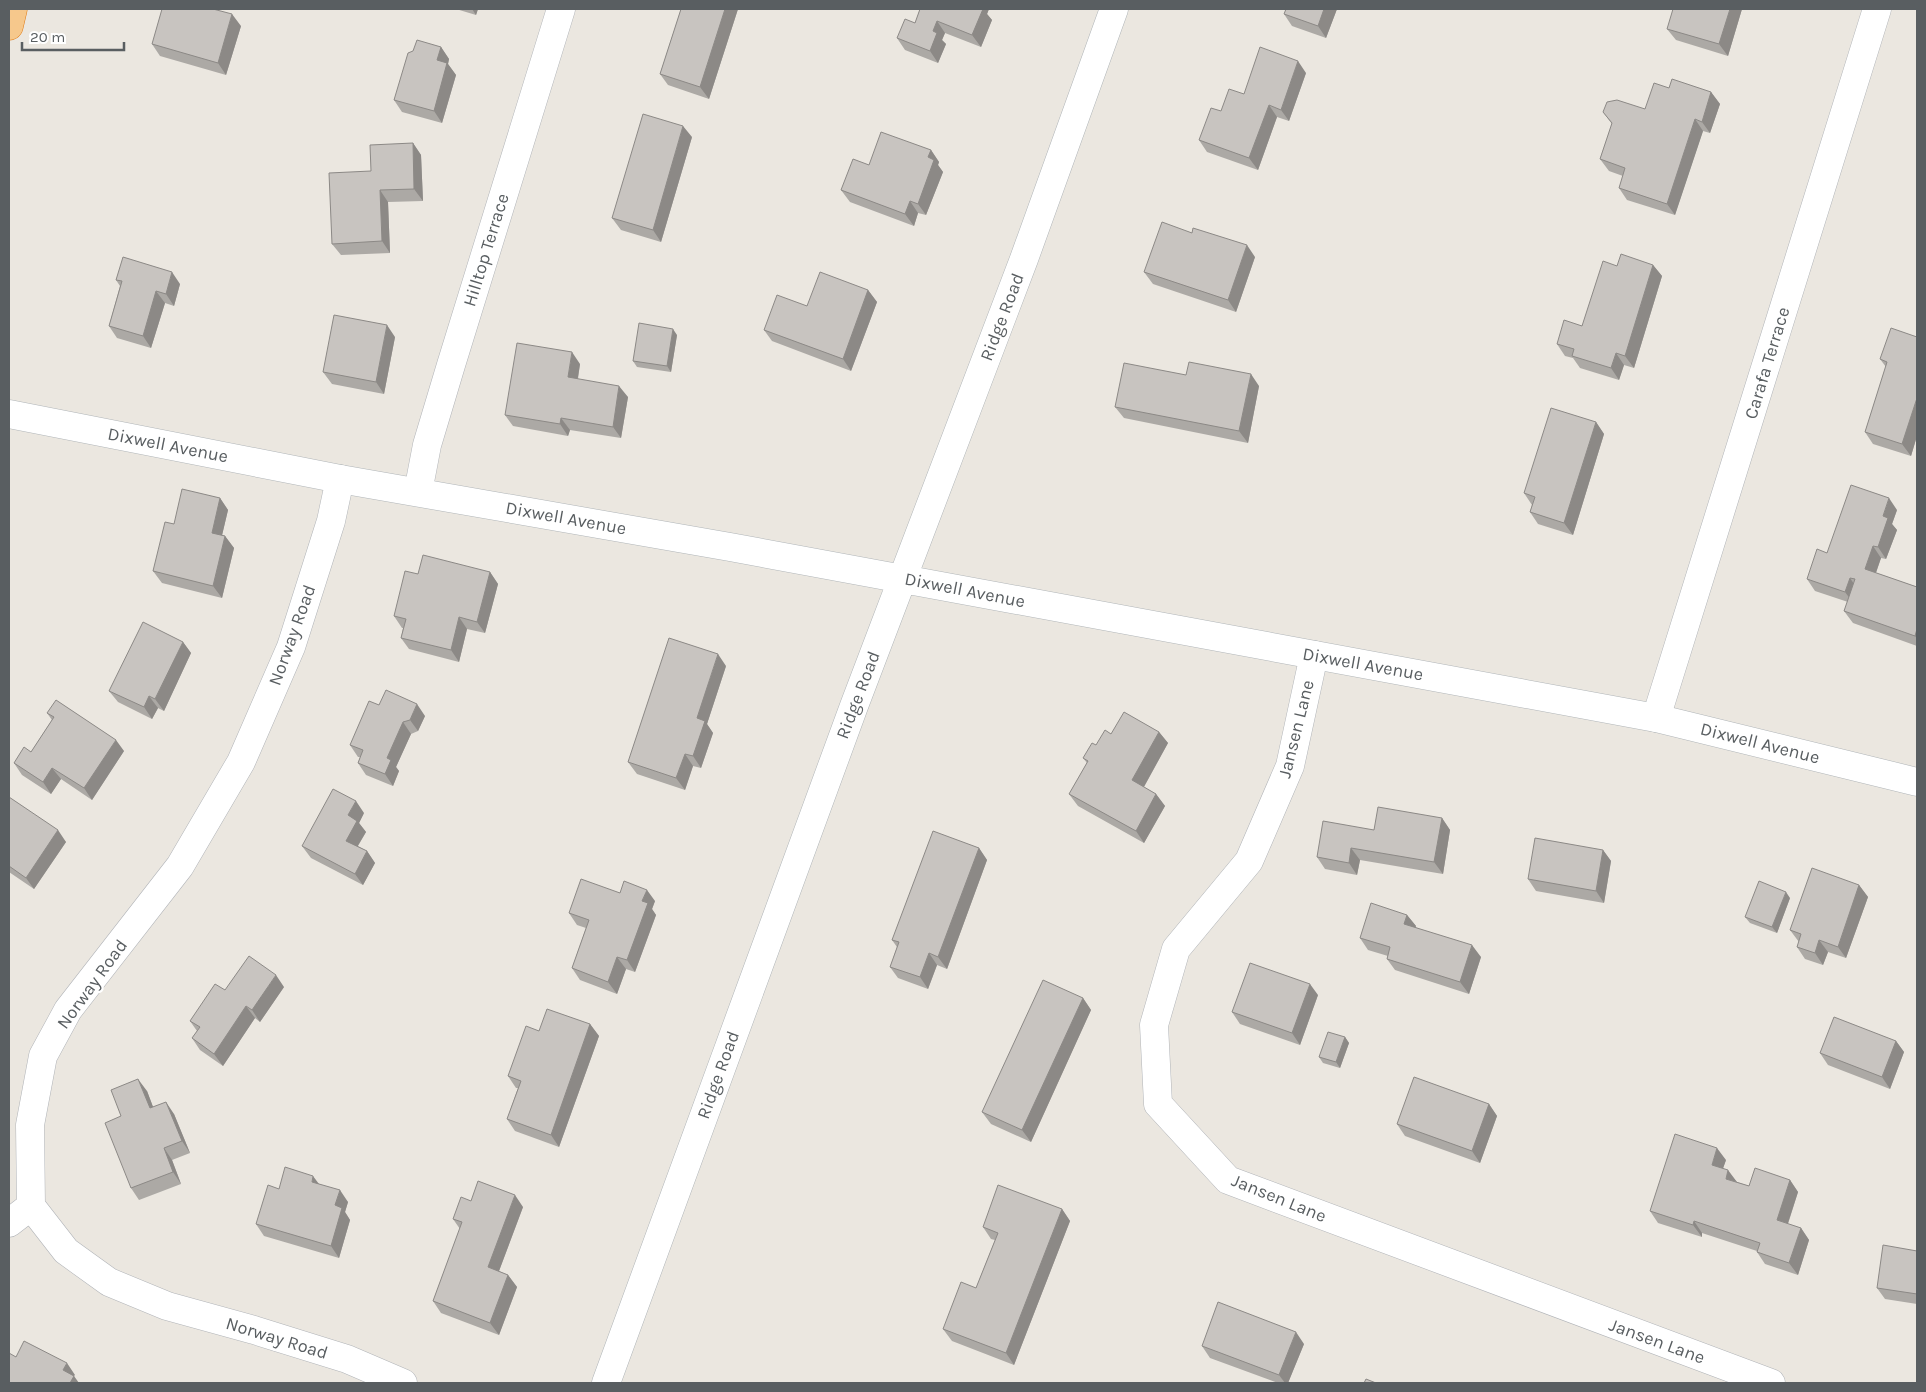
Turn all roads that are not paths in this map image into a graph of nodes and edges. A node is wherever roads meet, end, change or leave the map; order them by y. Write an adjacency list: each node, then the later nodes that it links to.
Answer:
1 (13, 9): 5 (highway)
2 (561, 9): 8 (street, Hilltop Terrace)
3 (1114, 9): 9 (street, Ridge Road)
4 (1877, 9): 11 (street, Carafa Terrace)
5 (9, 26)
6 (9, 414): 7 (street, Dixwell Avenue)
7 (340, 479): 8 (street, Dixwell Avenue); 13 (street, Norway Road)
8 (418, 492): 9 (street, Dixwell Avenue)
9 (903, 579): 10 (street, Dixwell Avenue); 16 (street, Ridge Road)
10 (1314, 655): 11 (street, Dixwell Avenue); 17 (street, Jansen Lane)
11 (1656, 718): 12 (street, Dixwell Avenue)
12 (1917, 782)
13 (32, 1206): 14 (street); 15 (street, Norway Road)
14 (9, 1223)
15 (403, 1383)
16 (606, 1383)
17 (1771, 1383)

